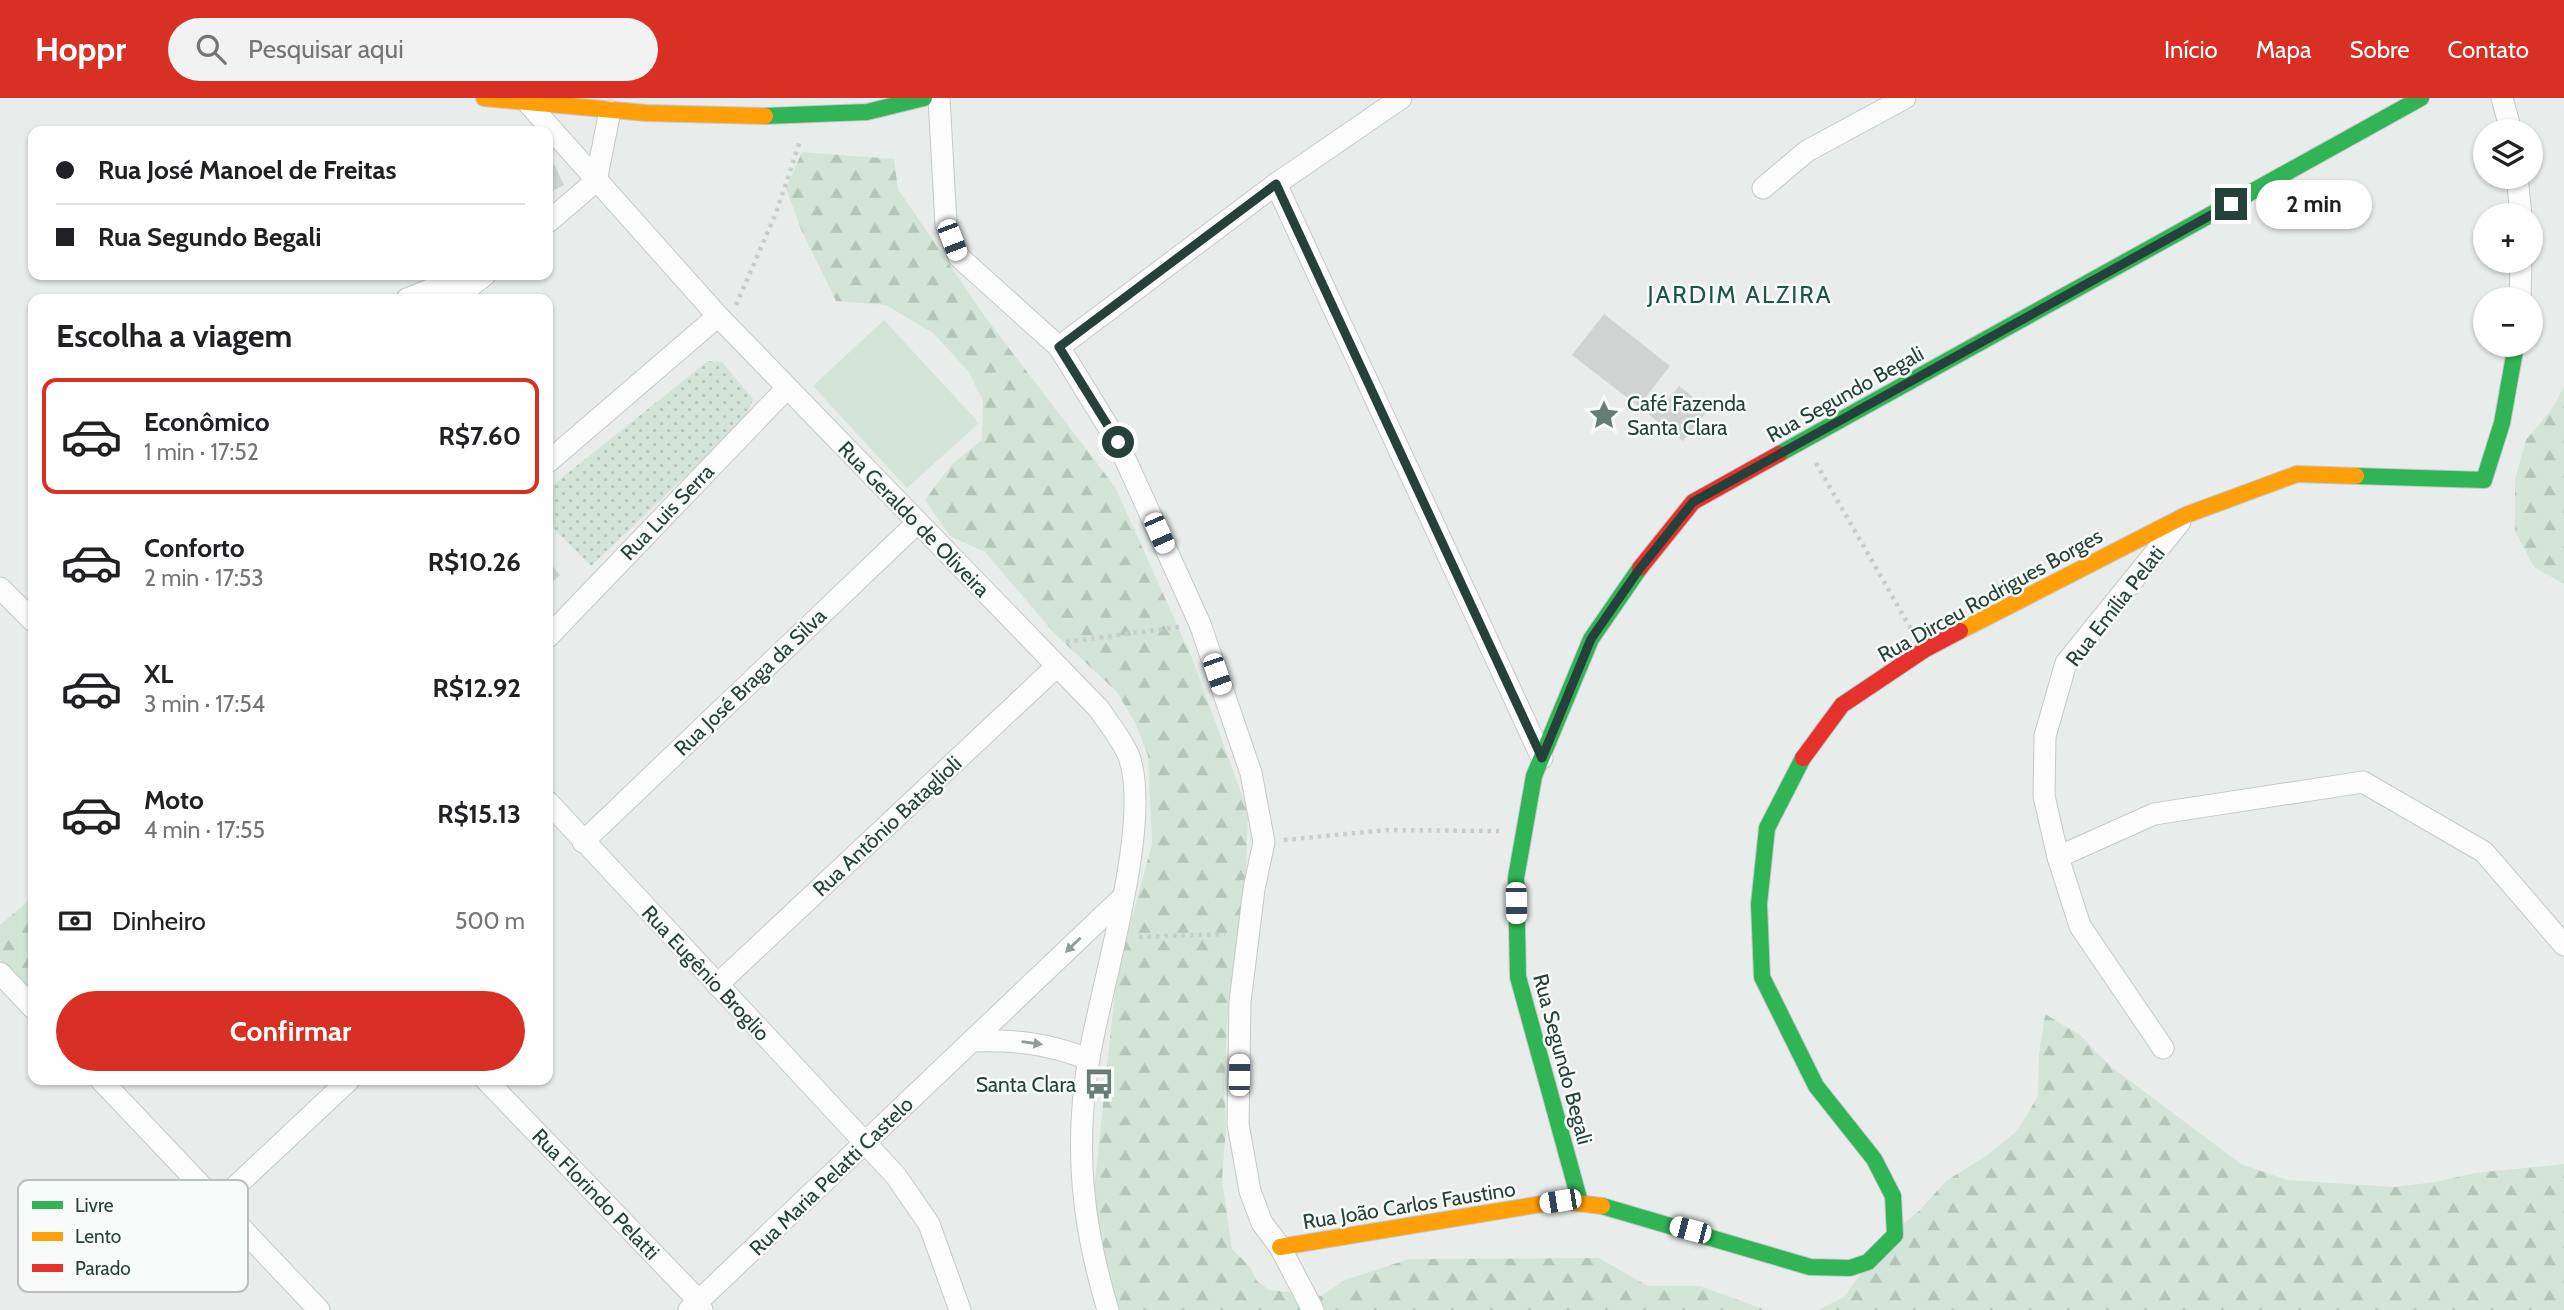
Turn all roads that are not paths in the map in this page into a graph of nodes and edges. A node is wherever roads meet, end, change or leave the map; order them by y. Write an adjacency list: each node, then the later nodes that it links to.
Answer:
1 (484, 98): 8 (street)
2 (924, 98): 9 (street)
3 (939, 98): 23 (street)
4 (1401, 98): 15 (street)
5 (1905, 98): 16 (street)
6 (2421, 98): 33 (street, Rua Segundo Begali)
7 (2502, 98): 11 (street)
8 (528, 103): 10 (street); 12 (street, Rua Geraldo de Oliveira)
9 (740, 108): 10 (street)
10 (610, 111): 14 (street)
11 (2508, 119)
12 (548, 126)
13 (553, 132): 14 (street, Rua Geraldo de Oliveira)
14 (596, 181): 17 (street); 22 (street, Rua Geraldo de Oliveira)
15 (1276, 184): 23 (street); 33 (street)
16 (1763, 188)
17 (553, 218)
18 (454, 280): 20 (street)
19 (479, 280): 21 (street)
20 (420, 294)
21 (460, 294)
22 (722, 321): 25 (street, Rua Geraldo de Oliveira); 26 (street)
23 (1059, 347): 53 (street)
24 (2514, 357): 27 (street, Rua Dirceu Rodrigues Borges)
25 (787, 388): 28 (street, Rua Geraldo de Oliveira); 31 (street, Rua Luis Serra)
26 (553, 458)
27 (2186, 515): 36 (street, Rua Emília Pelati); 54 (street, Rua Dirceu Rodrigues Borges)
28 (917, 523): 32 (street, Rua Geraldo de Oliveira); 35 (street, Rua José Braga da Silva)
29 (0, 588): 30 (street)
30 (28, 616)
31 (553, 632)
32 (1057, 666): 37 (street, Rua Geraldo de Oliveira); 40 (street, Rua Antônio Bataglioli)
33 (1542, 758): 51 (street, Rua Segundo Begali)
34 (553, 808): 35 (street, Rua Eugênio Broglio)
35 (583, 842): 40 (street, Rua Eugênio Broglio)
36 (2058, 857): 38 (street); 43 (street, Rua Emília Pelati)
37 (1122, 898): 42 (street, Rua Maria Pelatti Castelo, one-way to 42); 44 (street, Rua Geraldo de Oliveira)
38 (2564, 945)
39 (0, 973): 41 (street)
40 (717, 985): 48 (street, Rua Eugênio Broglio)
41 (28, 1003)
42 (972, 1041): 44 (street, one-way to 44); 48 (street, Rua Maria Pelatti Castelo)
43 (2163, 1048)
44 (1088, 1059): 58 (street, Rua Geraldo de Oliveira)
45 (106, 1085): 49 (street)
46 (344, 1085): 50 (street)
47 (491, 1085): 55 (street, Rua Florindo Pelatti)
48 (865, 1143): 55 (street, Rua Maria Pelatti Castelo); 57 (street, Rua Eugênio Broglio)
49 (196, 1180)
50 (242, 1180)
51 (1580, 1202): 53 (street, Rua João Carlos Faustino); 54 (street, Rua João Carlos Faustino)
52 (248, 1235): 56 (street)
53 (1280, 1247): 59 (street)
54 (1869, 1261)
55 (697, 1307)
56 (319, 1310)
57 (960, 1310)
58 (1108, 1310)
59 (1312, 1310)

